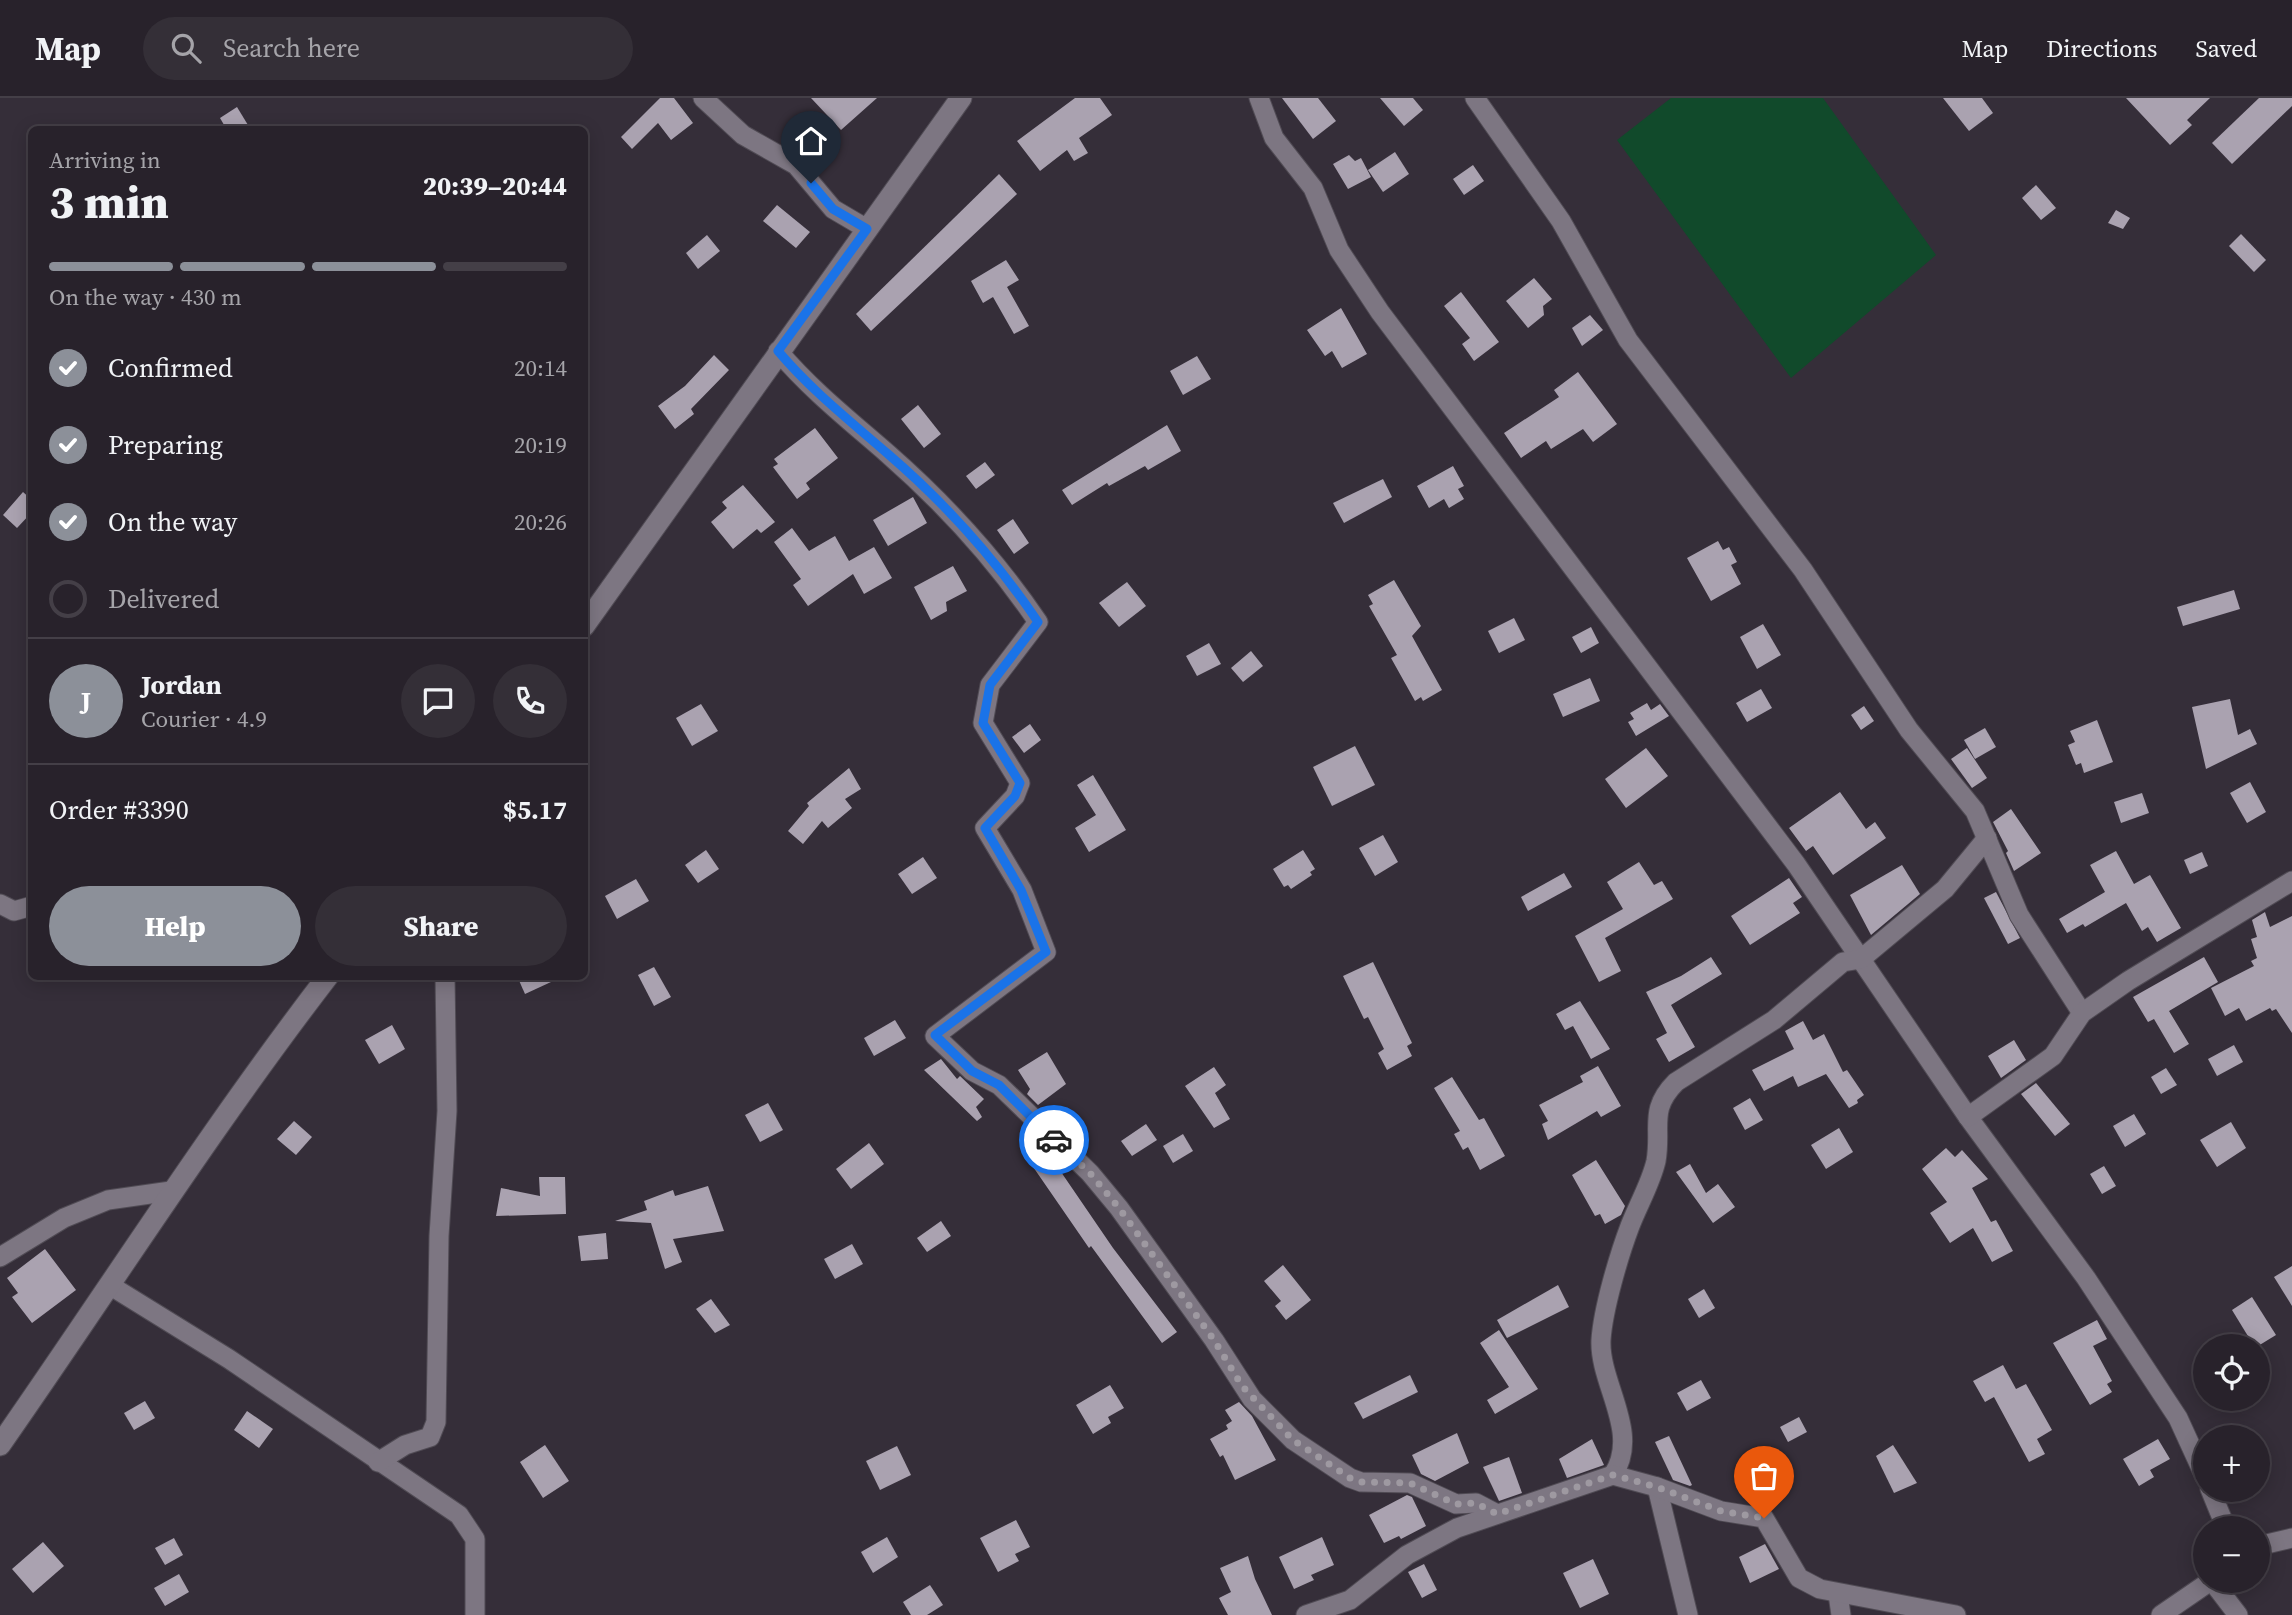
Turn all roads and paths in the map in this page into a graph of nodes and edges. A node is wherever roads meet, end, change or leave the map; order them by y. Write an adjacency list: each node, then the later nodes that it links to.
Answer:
1 (703, 98): 5 (street)
2 (961, 98): 5 (street)
3 (1259, 98): 12 (street)
4 (1475, 98): 8 (street)
5 (867, 229): 6 (street)
6 (778, 351): 7 (street); 25 (street)
7 (588, 620)
8 (1987, 838): 12 (street); 15 (street)
9 (2292, 881): 15 (street)
10 (0, 904): 11 (street)
11 (28, 907)
12 (1861, 959): 16 (street); 23 (street)
13 (320, 980): 17 (street)
14 (445, 980): 22 (street)
15 (2082, 1013): 16 (street)
16 (1968, 1117): 21 (street)
17 (172, 1191): 18 (street); 19 (street)
18 (0, 1257)
19 (111, 1286): 20 (street); 22 (street)
20 (0, 1445)
21 (2193, 1451)
22 (378, 1462): 31 (street)
23 (1613, 1475): 24 (street); 25 (street)
24 (1657, 1487): 30 (street); 33 (street)
25 (1497, 1514): 32 (street)
26 (2292, 1538): 27 (street)
27 (2270, 1543)
28 (2193, 1593): 36 (street)
29 (2222, 1593): 37 (street)
30 (1838, 1594): 34 (street); 35 (street)
31 (475, 1615)
32 (1306, 1615)
33 (1688, 1615)
34 (1841, 1615)
35 (1956, 1615)
36 (2161, 1615)
37 (2238, 1615)

